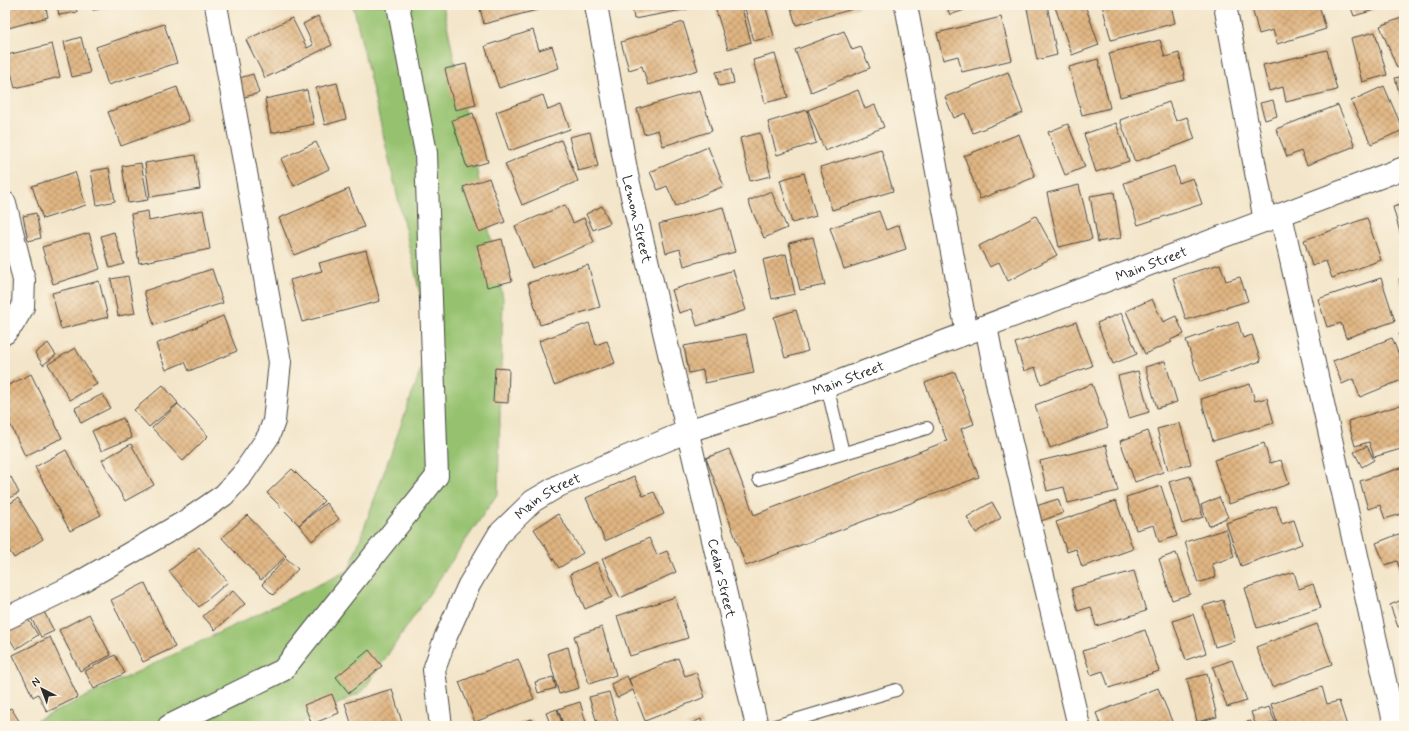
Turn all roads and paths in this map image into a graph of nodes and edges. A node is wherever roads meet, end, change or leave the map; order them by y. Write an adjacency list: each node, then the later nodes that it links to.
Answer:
1 (216, 5): 16 (street)
2 (398, 5): 18 (street)
3 (596, 5): 13 (street, Lemon Street)
4 (906, 5): 9 (street)
5 (1225, 5): 8 (street)
6 (1404, 168): 8 (street, Main Street)
7 (5, 203): 10 (street)
8 (1273, 218): 9 (street, Main Street); 23 (street)
9 (977, 329): 11 (street, Main Street); 22 (street)
10 (5, 332)
11 (827, 386): 13 (street, Main Street); 14 (lane)
12 (926, 428): 14 (lane)
13 (688, 431): 19 (street, Main Street); 20 (street, Cedar Street)
14 (842, 453): 15 (lane)
15 (759, 479)
16 (5, 619)
17 (896, 690): 21 (lane)
18 (169, 726)
19 (441, 726)
20 (757, 726)
21 (775, 726)
22 (1079, 726)
23 (1394, 726)

